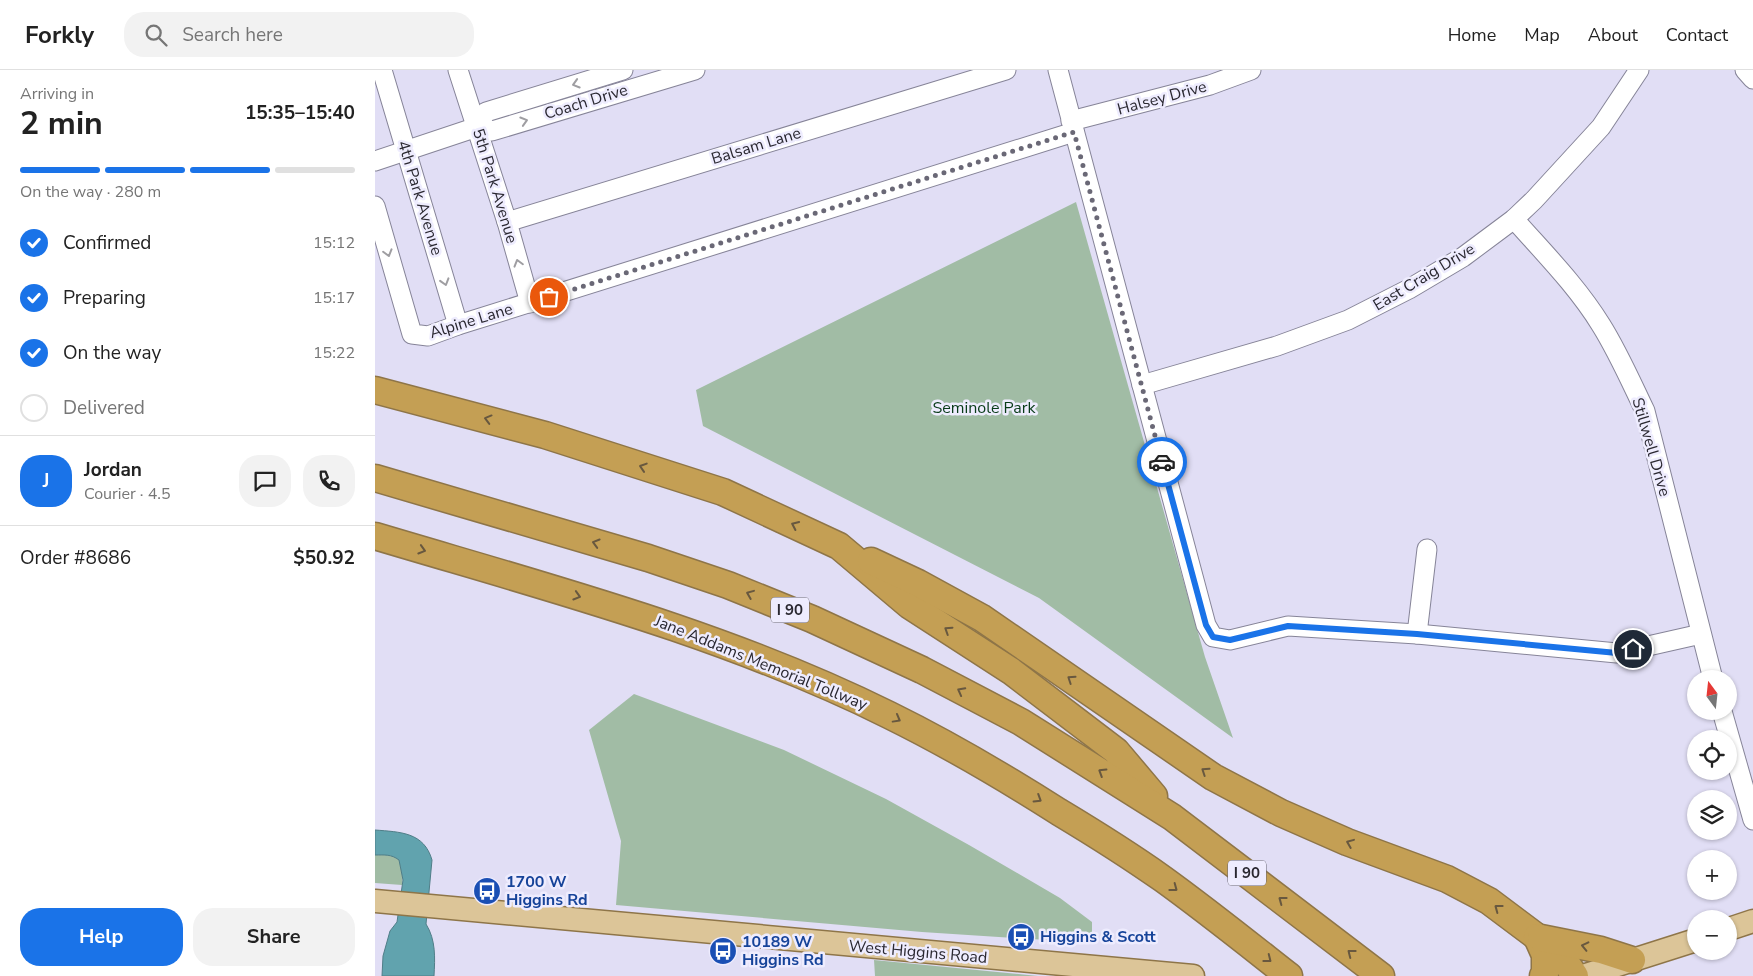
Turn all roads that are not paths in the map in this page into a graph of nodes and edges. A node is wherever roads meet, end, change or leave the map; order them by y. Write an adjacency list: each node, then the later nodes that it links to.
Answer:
1 (382, 70): 13 (street, 4th Park Avenue)
2 (458, 70): 11 (street, 5th Park Avenue)
3 (623, 70): 11 (street, Coach Drive, one-way to 11)
4 (695, 70): 11 (street, Coach Drive, one-way to 4)
5 (1006, 70): 17 (street, Balsam Lane)
6 (1058, 70): 12 (street)
7 (1251, 70): 12 (street, Halsey Drive)
8 (1639, 70): 16 (street, East Craig Drive)
9 (1745, 70): 10 (street)
10 (1753, 79)
11 (477, 127): 13 (street, Coach Drive); 17 (street, 5th Park Avenue)
12 (1073, 127): 18 (street, Alpine Lane); 20 (street)
13 (406, 152): 14 (street, Coach Drive); 19 (street, 4th Park Avenue, one-way to 19)
14 (375, 161)
15 (375, 206): 19 (street, Alpine Lane, one-way to 19)
16 (1514, 219): 20 (street, East Craig Drive); 27 (street, Stillwell Drive)
17 (507, 222): 18 (street, 5th Park Avenue, one-way to 17)
18 (530, 303): 19 (street, Alpine Lane)
19 (458, 325)
20 (1142, 385): 26 (street)
21 (375, 390): 24 (highway, I 90, one-way to 21)
22 (375, 478): 30 (highway, I 90, one-way to 22)
23 (375, 536): 40 (highway, Jane Addams Memorial Tollway, one-way to 40)
24 (839, 546): 30 (highway, I 90, one-way to 24); 35 (highway, one-way to 24)
25 (1427, 549): 26 (street)
26 (1417, 634): 27 (street)
27 (1701, 634): 28 (street, Stillwell Drive)
28 (1711, 670)
29 (1725, 720): 31 (street)
30 (1172, 817): 41 (highway, I 90, one-way to 30)
31 (1753, 820)
32 (379, 902): 38 (main road, West Higgins Road)
33 (1753, 922): 34 (main road)
34 (1737, 927)
35 (1537, 937): 37 (highway, one-way to 35); 42 (highway); 43 (highway)
36 (1687, 943): 37 (main road)
37 (1632, 960): 44 (main road)
38 (1100, 973): 39 (main road, West Higgins Road)
39 (1193, 976)
40 (1289, 976)
41 (1381, 976)
42 (1543, 976)
43 (1575, 976)
44 (1583, 976)

